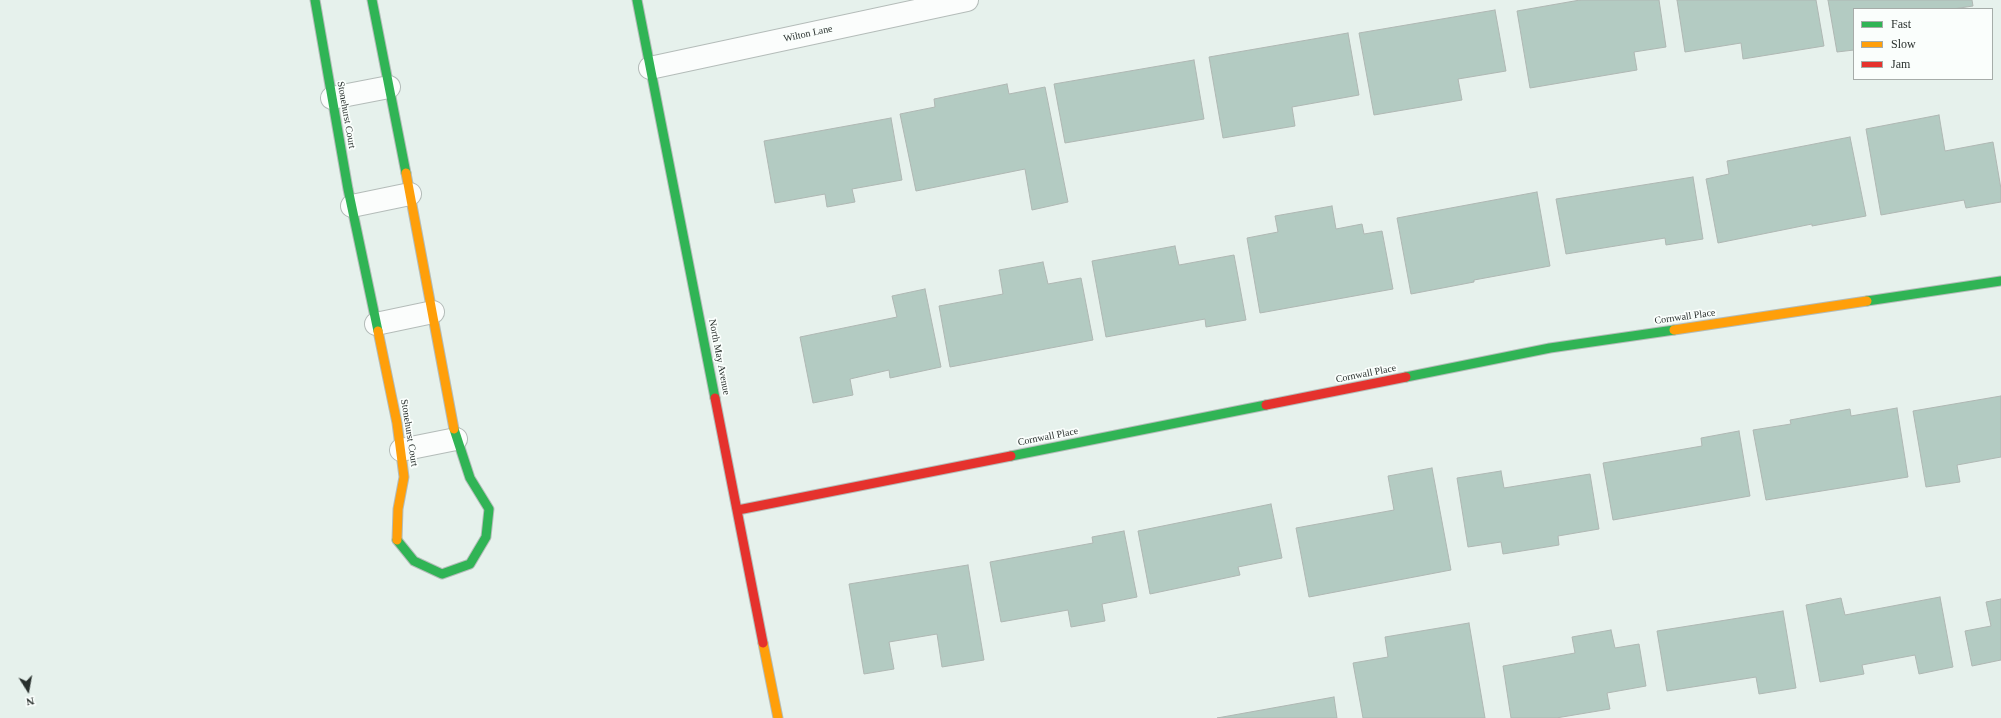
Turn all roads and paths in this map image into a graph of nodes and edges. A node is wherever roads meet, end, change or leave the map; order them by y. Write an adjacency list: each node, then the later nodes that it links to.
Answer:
1 (315, 0): 7 (street, Stonehurst Court)
2 (372, 0): 6 (street, Stonehurst Court)
3 (636, 0): 5 (street, North May Avenue)
4 (967, 0): 5 (street, Wilton Lane)
5 (650, 68): 15 (street, North May Avenue)
6 (389, 87): 7 (street); 8 (street, Stonehurst Court)
7 (332, 98): 9 (street, Stonehurst Court)
8 (410, 194): 9 (street); 11 (street, Stonehurst Court)
9 (352, 206): 12 (street, Stonehurst Court)
10 (2001, 281): 15 (street, Cornwall Place)
11 (433, 312): 12 (street); 13 (street, Stonehurst Court)
12 (376, 324): 14 (street, Stonehurst Court)
13 (456, 439): 14 (street); 14 (street, Stonehurst Court)
14 (401, 450)
15 (738, 510): 16 (street, North May Avenue)
16 (778, 718)

